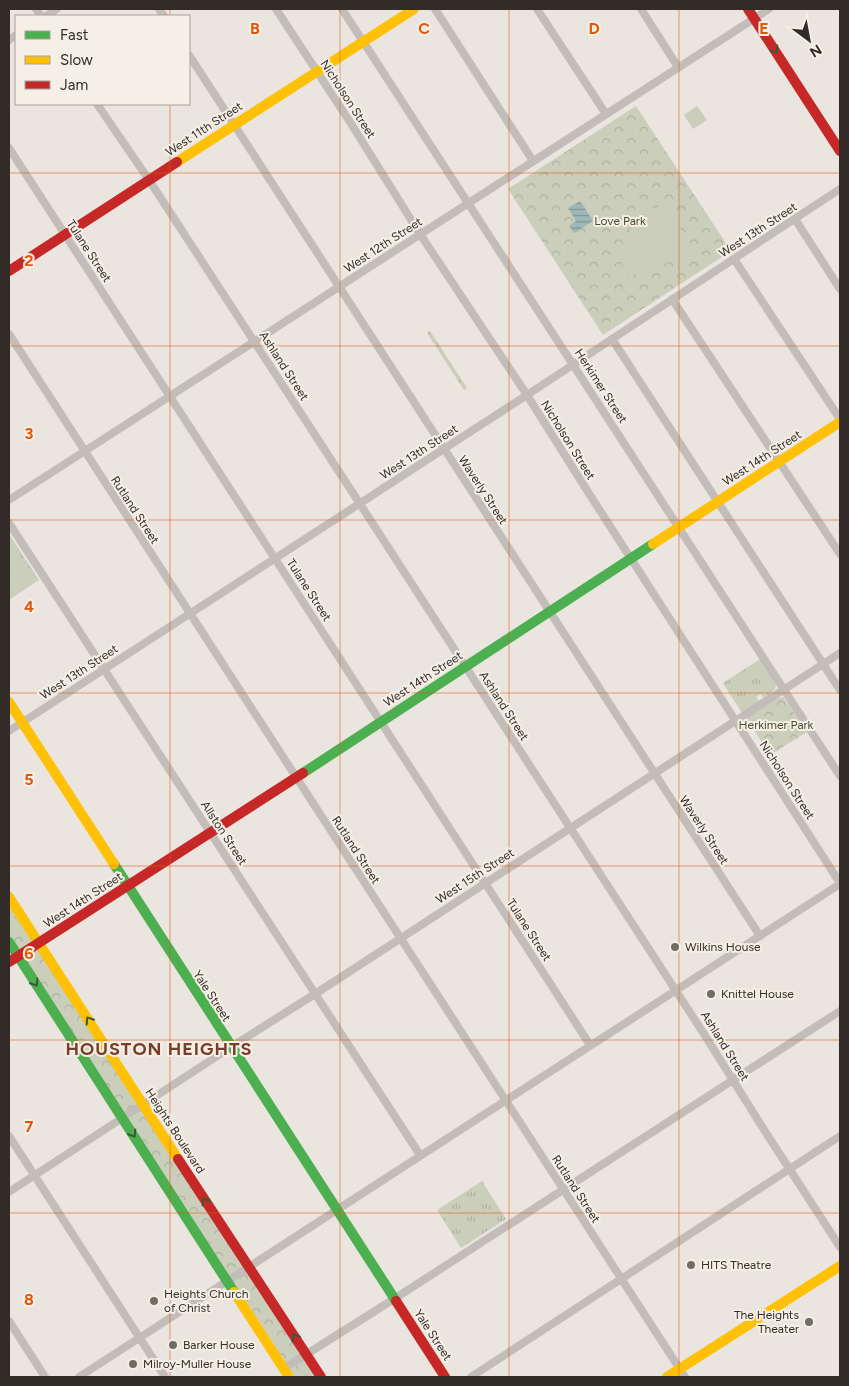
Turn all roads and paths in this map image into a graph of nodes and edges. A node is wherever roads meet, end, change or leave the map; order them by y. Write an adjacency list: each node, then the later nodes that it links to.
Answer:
1 (276, 9): 13 (street, Nicholson Street)
2 (342, 9): 10 (street, Herkimer Street)
3 (414, 9): 10 (main road, West 11th Street)
4 (435, 9): 19 (street)
5 (537, 9): 15 (street)
6 (641, 9): 12 (street)
7 (748, 9): 9 (main road)
8 (769, 9): 9 (street, West 12th Street)
9 (754, 18): 12 (street, West 12th Street); 18 (main road, one-way to 18)
10 (363, 42): 13 (main road, West 11th Street); 22 (street, Herkimer Street)
11 (190, 57): 16 (street, Waverly Street)
12 (678, 67): 15 (street, West 12th Street)
13 (317, 72): 16 (main road, West 11th Street); 25 (street, Nicholson Street)
14 (98, 105): 20 (street, Ashland Street)
15 (606, 114): 19 (street, West 12th Street)
16 (234, 125): 20 (main road, West 11th Street); 28 (street, Waverly Street)
17 (9, 148): 24 (street, Tulane Street)
18 (840, 151)
19 (533, 161): 22 (street, West 12th Street)
20 (149, 180): 24 (main road, West 11th Street); 33 (street, Ashland Street)
21 (840, 189): 23 (street, West 13th Street)
22 (469, 203): 25 (street, West 12th Street); 34 (street, Herkimer Street)
23 (795, 219): 26 (street, West 13th Street); 29 (street)
24 (65, 234): 27 (main road, West 11th Street); 35 (street, Tulane Street)
25 (420, 234): 28 (street, West 12th Street); 36 (street, Nicholson Street)
26 (734, 259): 30 (street, West 13th Street); 37 (street)
27 (9, 271)
28 (338, 287): 33 (street, West 12th Street); 38 (street, Waverly Street)
29 (840, 289)
30 (672, 299): 32 (street, West 13th Street); 40 (street)
31 (9, 334): 39 (street, Rutland Street)
32 (612, 339): 34 (street, West 13th Street); 42 (street)
33 (254, 342): 35 (street, West 12th Street); 43 (street, Ashland Street)
34 (574, 364): 36 (street, West 13th Street); 45 (street, Herkimer Street)
35 (170, 396): 39 (street, West 12th Street); 48 (street, Tulane Street)
36 (527, 396): 38 (street, West 13th Street); 47 (street, Nicholson Street)
37 (840, 421): 40 (main road, West 14th Street)
38 (443, 449): 43 (street, West 13th Street); 49 (street, Waverly Street)
39 (84, 451): 41 (street, West 12th Street); 50 (street, Rutland Street)
40 (780, 461): 42 (main road, West 14th Street); 46 (street)
41 (9, 500)
42 (717, 501): 45 (main road, West 14th Street); 52 (street)
43 (360, 504): 48 (street, West 13th Street); 53 (street, Ashland Street)
44 (9, 523): 54 (street, Allston Street)
45 (679, 527): 47 (main road, West 14th Street); 55 (street, Herkimer Street)
46 (840, 554)
47 (631, 558): 49 (main road, West 14th Street); 59 (street, Nicholson Street)
48 (276, 559): 50 (street, West 13th Street); 58 (street, Tulane Street)
49 (548, 612): 53 (main road, West 14th Street); 62 (street, Waverly Street)
50 (189, 614): 54 (street, West 13th Street); 64 (street, Rutland Street)
51 (840, 654): 52 (street, West 15th Street)
52 (824, 664): 55 (street, West 15th Street); 56 (street)
53 (465, 666): 58 (main road, West 14th Street); 65 (street, Ashland Street)
54 (104, 669): 60 (street, West 13th Street); 66 (street, Allston Street)
55 (784, 690): 59 (street, West 15th Street); 63 (street, Herkimer Street)
56 (840, 690)
57 (9, 702): 60 (main road, Yale Street)
58 (382, 721): 64 (main road, West 14th Street); 67 (street, Tulane Street)
59 (736, 721): 62 (street, West 15th Street); 68 (street, Nicholson Street)
60 (22, 723): 61 (street, West 13th Street); 69 (main road, Yale Street)
61 (9, 731)
62 (654, 774): 65 (street, West 15th Street); 71 (street, Waverly Street)
63 (840, 776)
64 (295, 777): 66 (main road, West 14th Street); 72 (street, Rutland Street)
65 (571, 828): 67 (street, West 15th Street); 77 (street, Ashland Street)
66 (211, 833): 69 (main road, West 14th Street); 78 (street, Allston Street)
67 (485, 883): 72 (street, West 15th Street); 80 (street, Tulane Street)
68 (840, 883): 71 (street)
69 (127, 886): 74 (main road, West 14th Street); 81 (main road, Yale Street)
70 (9, 897): 74 (main road, Heights Boulevard)
71 (760, 936): 77 (street)
72 (400, 939): 78 (street, West 15th Street); 83 (street, Rutland Street)
73 (9, 942): 75 (main road)
74 (38, 943): 75 (main road, West 14th Street); 84 (main road, Heights Boulevard, one-way to 74)
75 (18, 956): 76 (main road, West 14th Street); 85 (main road, one-way to 85)
76 (9, 962)
77 (676, 991): 80 (street); 82 (street, Ashland Street)
78 (315, 994): 81 (street, West 15th Street); 88 (street, Allston Street)
79 (840, 1011): 82 (street)
80 (590, 1045): 83 (street)
81 (231, 1047): 84 (street, West 15th Street); 93 (main road, Yale Street)
82 (733, 1080): 89 (street, Ashland Street); 91 (street)
83 (505, 1100): 88 (street); 91 (street, Rutland Street)
84 (144, 1105): 85 (street, West 15th Street); 96 (main road, Heights Boulevard, one-way to 84)
85 (123, 1118): 90 (street, West 15th Street); 98 (main road, one-way to 98)
86 (9, 1136): 90 (street)
87 (840, 1136): 89 (street)
88 (420, 1155): 93 (street)
89 (789, 1169): 94 (street, Ashland Street); 97 (street)
90 (34, 1176): 92 (street, West 15th Street); 101 (street)
91 (563, 1190): 97 (street, Rutland Street); 99 (street)
92 (9, 1192)
93 (336, 1210): 96 (street); 99 (main road, Yale Street)
94 (840, 1247)
95 (840, 1266): 104 (main road)
96 (248, 1267): 98 (street); 102 (main road, Heights Boulevard, one-way to 96)
97 (621, 1280): 104 (street, Rutland Street); 110 (street)
98 (227, 1281): 101 (street); 103 (main road)
99 (394, 1299): 102 (street); 109 (main road, Yale Street)
100 (9, 1321): 105 (street)
101 (140, 1338): 106 (street); 107 (street)
102 (307, 1354): 103 (street); 108 (main road, Heights Boulevard)
103 (286, 1373)
104 (682, 1373): 111 (main road)
105 (45, 1377)
106 (79, 1377)
107 (166, 1377)
108 (321, 1377)
109 (445, 1377)
110 (472, 1377)
111 (666, 1377)

